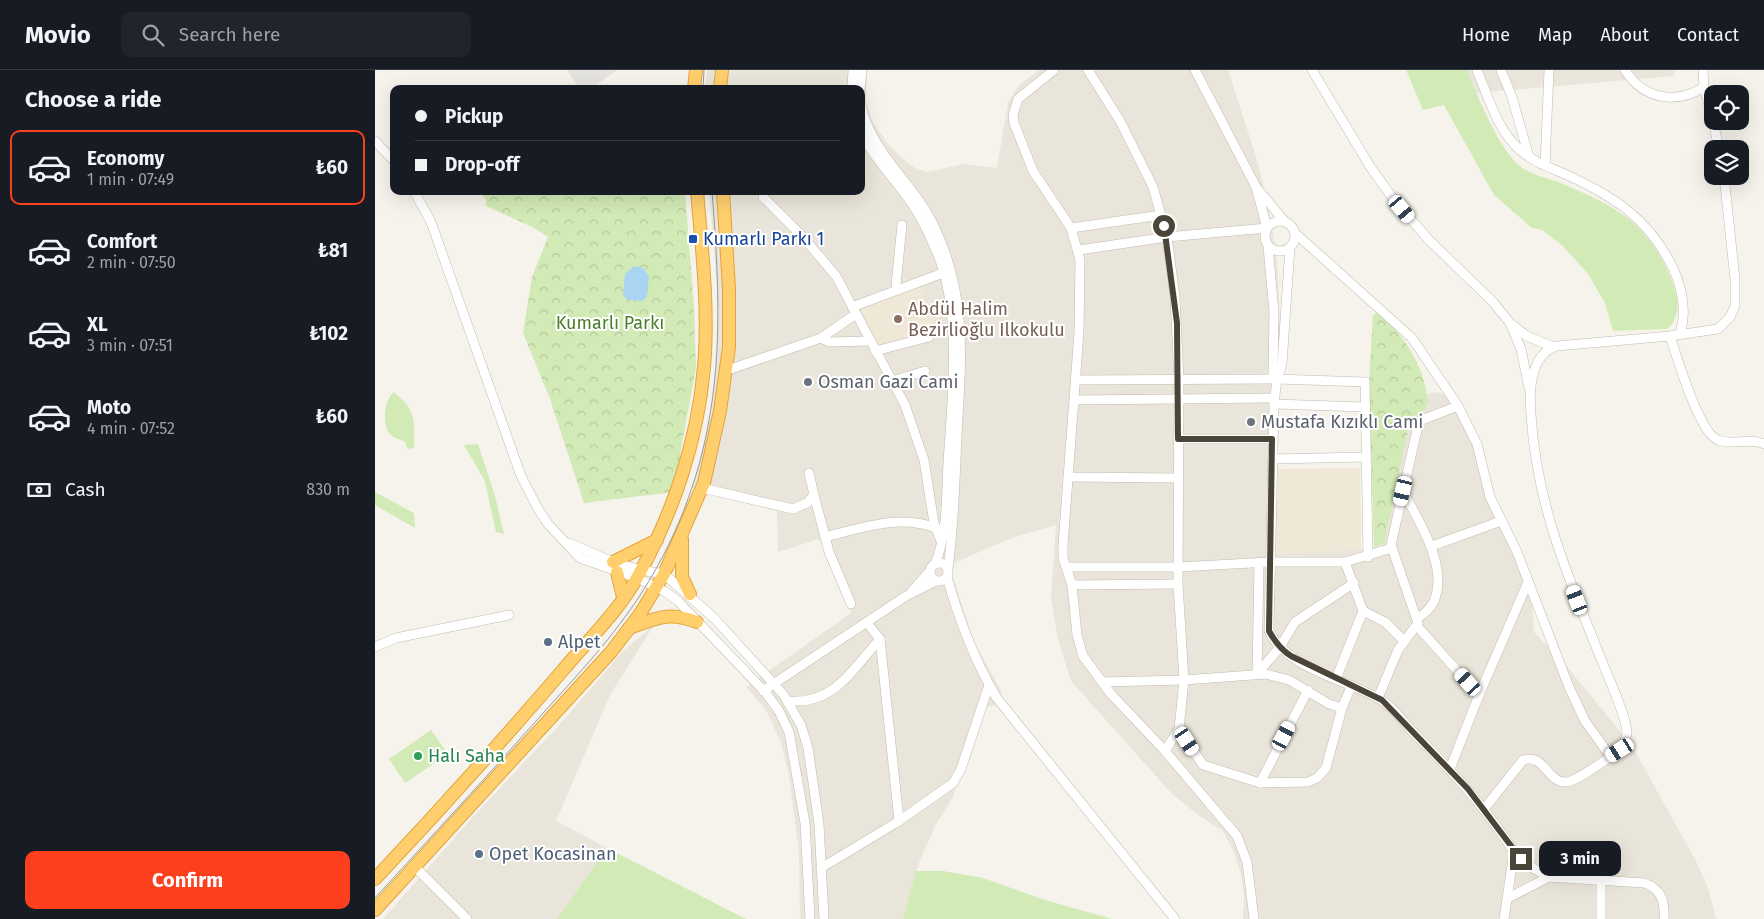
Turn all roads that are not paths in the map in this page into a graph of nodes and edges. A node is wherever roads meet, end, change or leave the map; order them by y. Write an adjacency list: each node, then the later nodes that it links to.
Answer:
1 (696, 70): 14 (highway)
2 (722, 70): 15 (highway)
3 (853, 70): 16 (street)
4 (862, 70): 17 (street)
5 (1054, 70): 34 (street)
6 (1087, 70): 31 (street)
7 (1195, 70): 26 (street)
8 (1312, 70): 45 (street)
9 (1477, 70): 23 (street)
10 (1501, 70): 23 (street)
11 (1549, 70): 24 (street)
12 (1625, 70): 18 (street)
13 (1703, 70): 18 (street)
14 (694, 85)
15 (720, 85)
16 (852, 85)
17 (860, 85)
18 (1704, 87)
19 (865, 118): 41 (street)
20 (865, 139): 41 (street)
21 (375, 141): 22 (street)
22 (390, 157)
23 (1529, 157): 24 (street)
24 (1545, 165): 46 (street)
25 (1725, 185): 46 (street)
26 (1256, 187): 32 (street); 35 (street)
27 (415, 195): 88 (street)
28 (697, 195): 80 (highway)
29 (723, 195): 53 (highway)
30 (763, 197): 44 (street)
31 (1161, 215): 34 (street); 37 (street)
32 (1285, 222): 35 (street); 36 (street)
33 (902, 226): 43 (street)
34 (1071, 228): 40 (street)
35 (1267, 228): 37 (street); 38 (street)
36 (1295, 233): 39 (street); 63 (street)
37 (1167, 237): 40 (street); 57 (street)
38 (1268, 246): 39 (street); 55 (street)
39 (1290, 247): 55 (street)
40 (1079, 250): 56 (street)
41 (943, 256): 42 (street); 92 (street)
42 (943, 273): 43 (street); 81 (street)
43 (898, 290): 44 (street)
44 (854, 311): 49 (street); 50 (street)
45 (1510, 323): 51 (street); 59 (street)
46 (1680, 334): 47 (street)
47 (1670, 336): 51 (street); 67 (street)
48 (929, 337): 52 (street)
49 (821, 338): 50 (street); 53 (street)
50 (870, 341): 52 (street)
51 (1553, 347): 59 (street)
52 (875, 351): 58 (street)
53 (725, 371): 73 (highway)
54 (925, 371): 58 (street)
55 (1277, 379): 57 (street); 62 (street); 64 (street)
56 (1076, 380): 57 (street); 61 (street)
57 (1179, 380): 60 (street)
58 (892, 381): 77 (street)
59 (1530, 396): 130 (street)
60 (1178, 399): 61 (street); 62 (street); 65 (street)
61 (1075, 400): 71 (street)
62 (1274, 401): 64 (street); 66 (street)
63 (1458, 406): 74 (street); 76 (street)
64 (1365, 407): 68 (street)
65 (1178, 439): 66 (street); 72 (street)
66 (1272, 439): 69 (street)
67 (1764, 444)
68 (1366, 457): 69 (street); 84 (street)
69 (1272, 459): 85 (street)
70 (809, 472): 75 (street)
71 (1068, 477): 72 (street); 90 (street)
72 (1177, 478): 91 (street)
73 (702, 488): 75 (street); 78 (highway)
74 (1403, 491): 82 (street); 83 (street)
75 (814, 495): 79 (street)
76 (1501, 521): 82 (street); 96 (street)
77 (936, 528): 79 (street); 81 (street)
78 (682, 533): 94 (highway); 101 (highway)
79 (825, 537): 104 (street)
80 (657, 540): 88 (highway); 93 (highway)
81 (941, 543): 89 (street)
82 (1432, 546): 108 (street)
83 (1392, 548): 84 (street); 108 (street)
84 (1368, 557): 86 (street)
85 (1270, 562): 86 (street); 87 (street); 114 (street)
86 (1345, 562): 97 (street)
87 (1259, 563): 91 (street); 115 (street)
88 (615, 567): 93 (street); 103 (highway)
89 (932, 567): 92 (street); 95 (street); 102 (street)
90 (1067, 567): 91 (street); 99 (street)
91 (1178, 567): 98 (street)
92 (947, 573): 95 (street); 120 (street)
93 (639, 574): 94 (street); 100 (street); 103 (highway)
94 (664, 574): 100 (highway); 101 (street)
95 (935, 581): 102 (street)
96 (1528, 582): 124 (street); 130 (street)
97 (1353, 583): 105 (street); 114 (street)
98 (1178, 584): 99 (street); 116 (street)
99 (1072, 585): 118 (street)
100 (656, 587): 107 (street); 110 (highway)
101 (689, 594): 119 (street)
102 (907, 596): 109 (street)
103 (623, 598): 139 (highway)
104 (851, 604)
105 (1363, 611): 112 (street); 117 (street)
106 (509, 615): 113 (street)
107 (697, 622): 110 (highway); 123 (street)
108 (1418, 622): 112 (street); 124 (street)
109 (867, 623): 111 (street); 119 (street)
110 (629, 628): 136 (highway)
111 (880, 639): 126 (street); 134 (street)
112 (1404, 641): 125 (street)
113 (375, 647)
114 (1280, 647): 115 (street); 117 (street)
115 (1257, 674): 116 (street); 122 (street)
116 (1184, 680): 118 (street); 128 (street)
117 (1336, 680): 121 (street)
118 (1102, 682): 129 (street)
119 (776, 684): 123 (street); 126 (street)
120 (989, 685): 134 (street); 142 (street)
121 (1351, 687): 125 (street); 127 (street)
122 (1308, 690): 127 (street); 132 (street)
123 (763, 691): 146 (street)
124 (1479, 695): 131 (street)
125 (1378, 698): 131 (street)
126 (788, 701): 137 (street)
127 (1342, 708): 132 (street)
128 (1179, 729): 129 (street); 132 (street)
129 (1165, 751): 144 (street)
130 (1610, 756): 133 (street)
131 (1450, 769): 133 (street)
132 (1260, 783)
133 (1484, 809): 135 (street)
134 (899, 821): 137 (street)
135 (1514, 852): 138 (street); 141 (street)
136 (415, 867): 143 (highway); 145 (street)
137 (821, 868): 147 (street)
138 (1549, 877): 140 (street); 141 (street)
139 (375, 879)
140 (1601, 881): 151 (street); 152 (street)
141 (1508, 898): 150 (street)
142 (1167, 909): 148 (street); 149 (street)
143 (375, 910)
144 (1254, 918)
145 (467, 919)
146 (810, 919)
147 (824, 919)
148 (1175, 919)
149 (1179, 919)
150 (1504, 919)
151 (1601, 919)
152 (1664, 919)

